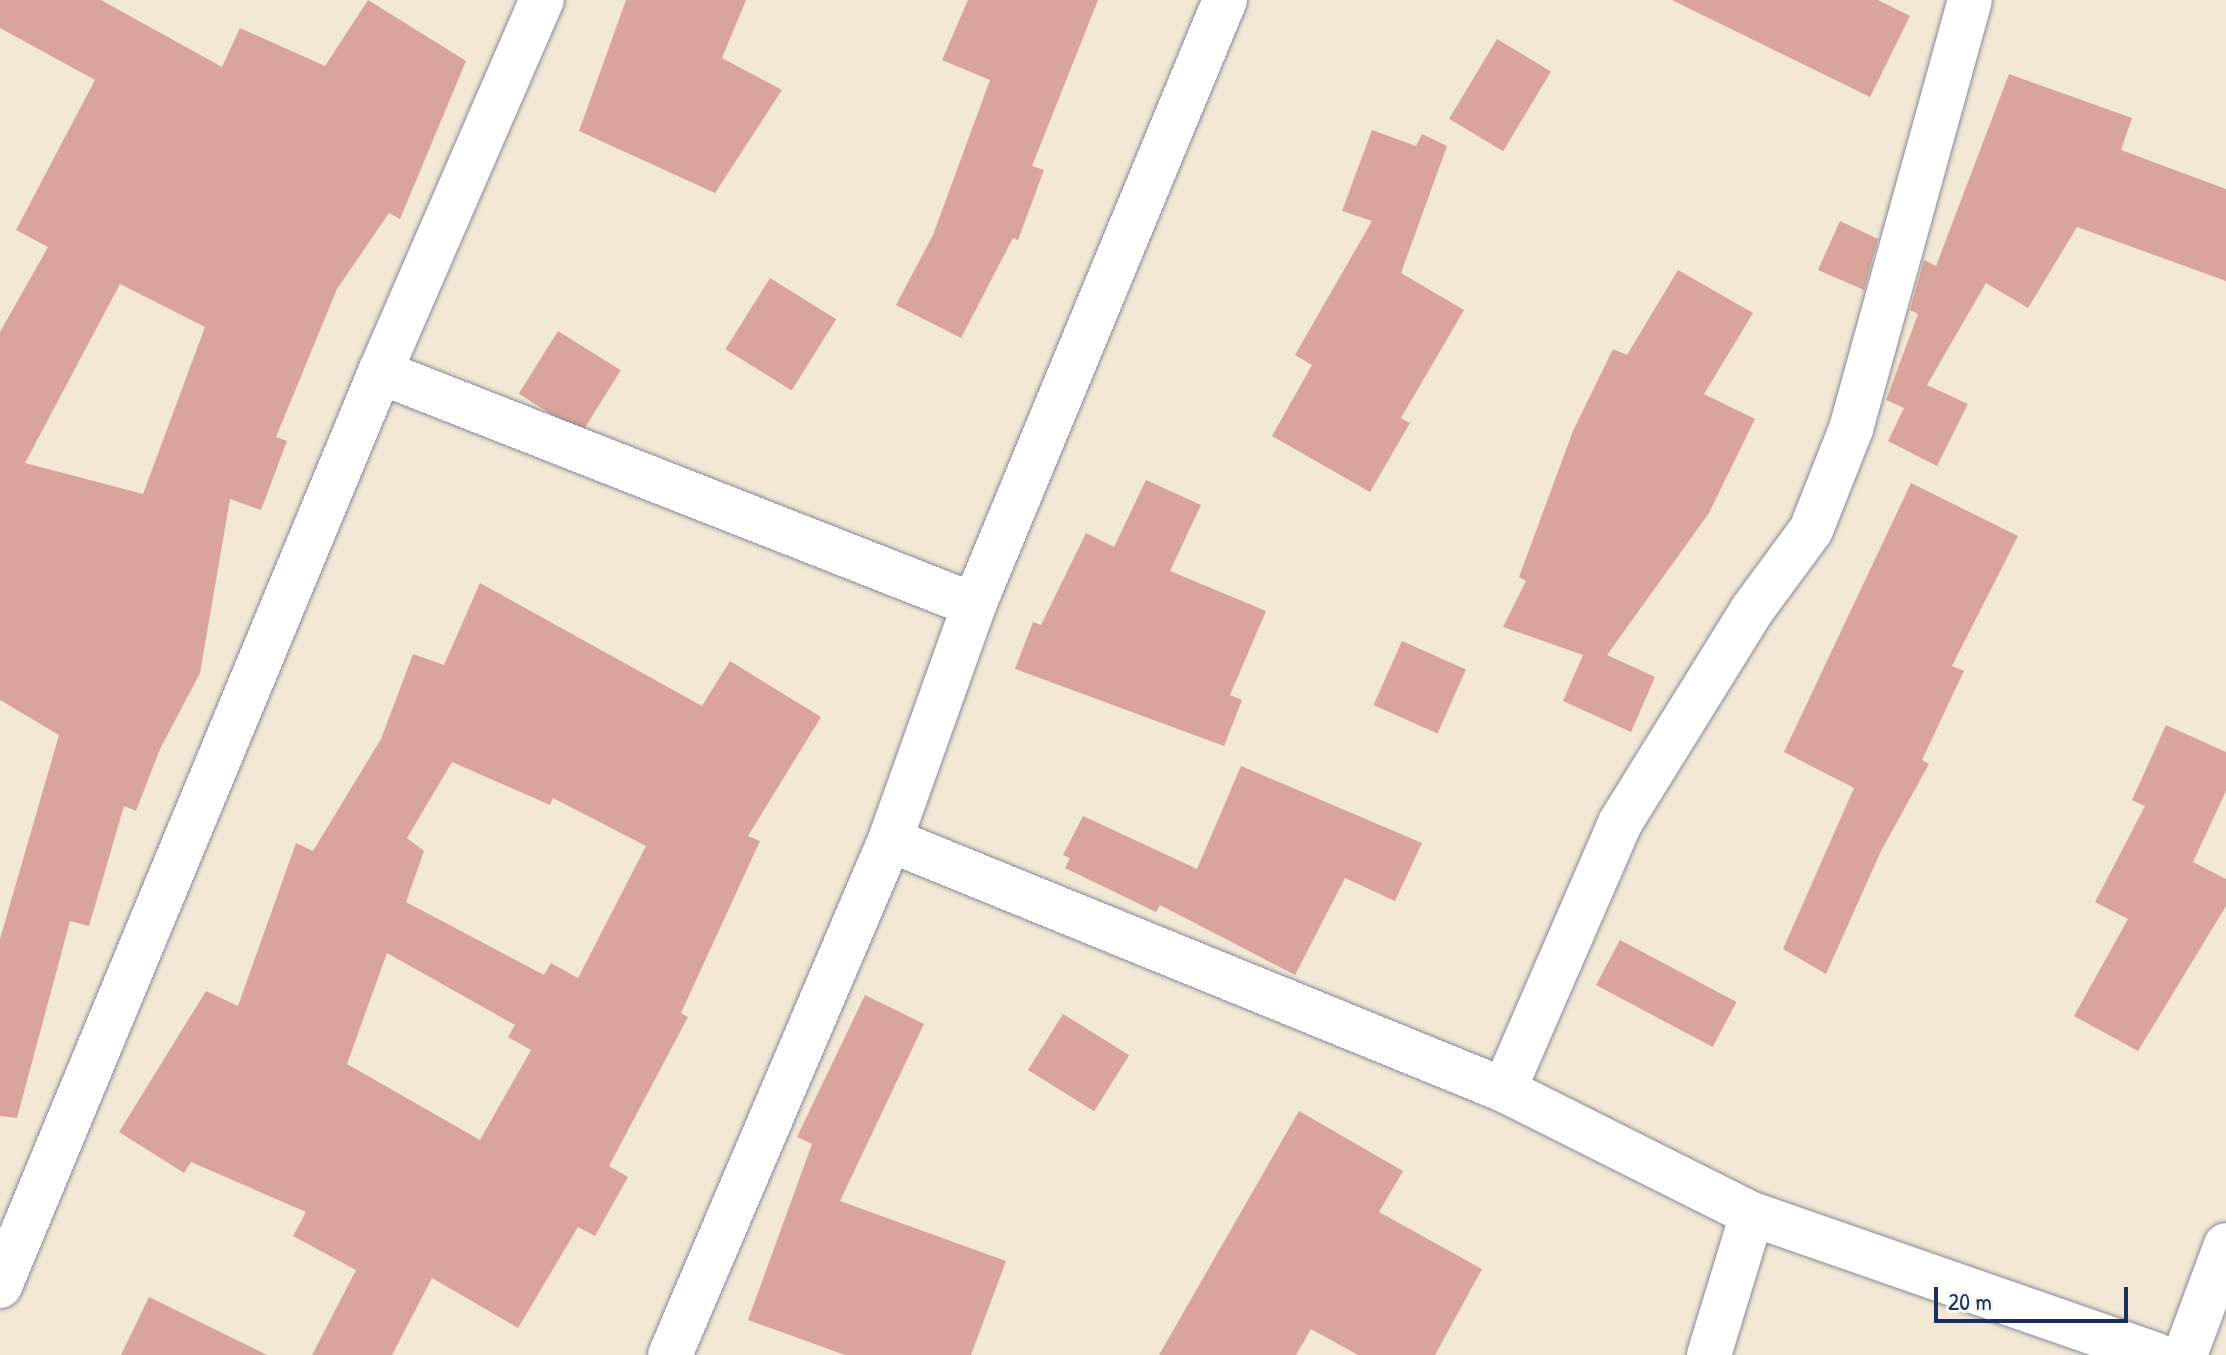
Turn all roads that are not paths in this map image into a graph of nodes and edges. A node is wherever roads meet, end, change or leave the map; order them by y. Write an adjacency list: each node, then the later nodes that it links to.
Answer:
1 (542, 0): 4 (street)
2 (1225, 0): 5 (street)
3 (1970, 0): 7 (street)
4 (380, 372): 5 (street); 10 (street)
5 (974, 605): 6 (street)
6 (890, 840): 7 (street); 11 (street)
7 (1504, 1090): 8 (street)
8 (1752, 1214): 12 (street); 13 (street)
9 (2226, 1245): 14 (street)
10 (0, 1286)
11 (670, 1355)
12 (1709, 1355)
13 (2156, 1355)
14 (2185, 1355)

